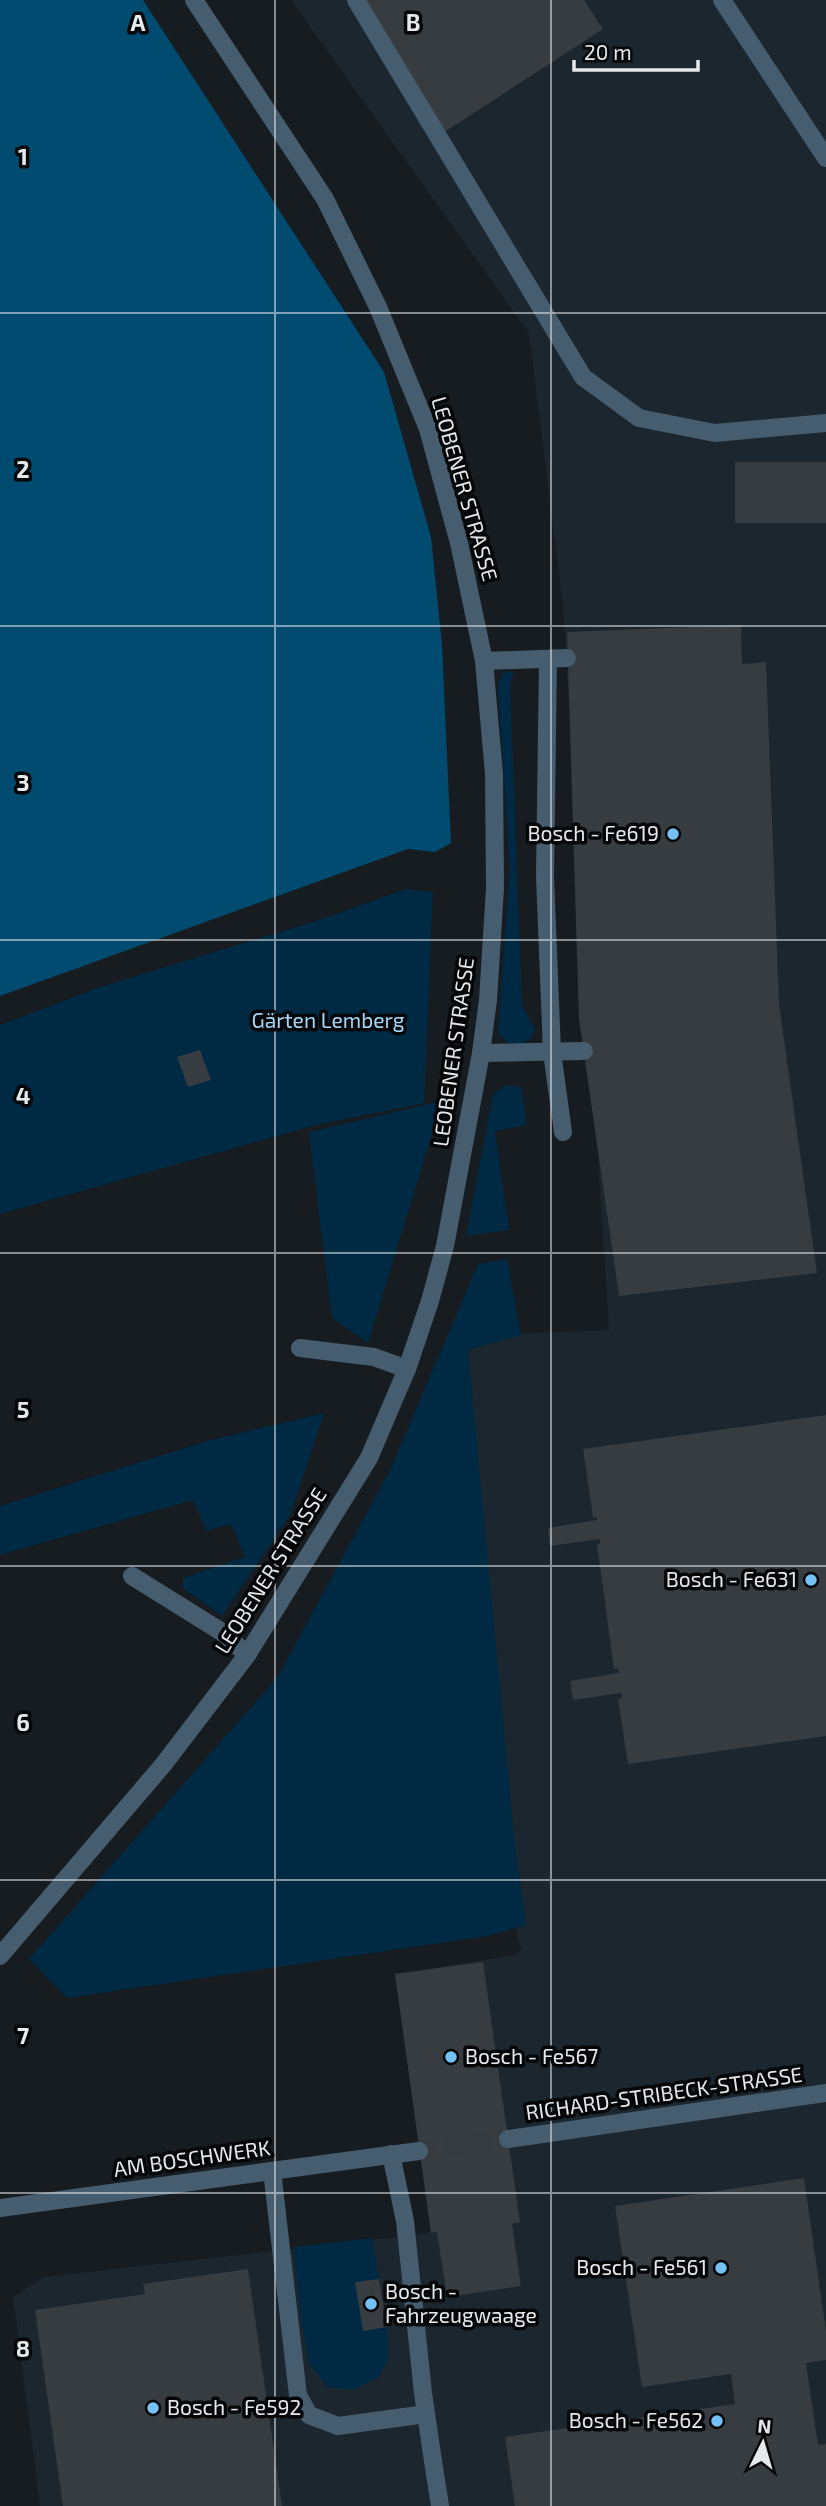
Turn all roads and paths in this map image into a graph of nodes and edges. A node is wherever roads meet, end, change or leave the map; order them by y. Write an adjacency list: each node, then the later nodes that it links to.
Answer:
1 (194, 0): 8 (street, LEOBENER STRASSE)
2 (356, 0): 5 (street)
3 (722, 0): 4 (street)
4 (826, 158)
5 (826, 423)
6 (567, 658): 7 (street)
7 (548, 659): 8 (street); 10 (street)
8 (484, 661): 11 (street, LEOBENER STRASSE)
9 (584, 1051): 10 (street)
10 (552, 1052): 11 (street); 12 (street)
11 (481, 1053): 14 (street, LEOBENER STRASSE)
12 (563, 1132)
13 (300, 1348): 14 (street)
14 (407, 1369): 16 (street, LEOBENER STRASSE)
15 (132, 1576): 16 (street)
16 (247, 1655): 17 (street, LEOBENER STRASSE)
17 (0, 1956)
18 (826, 2094): 19 (street, RICHARD-STRIBECK-STRASSE)
19 (508, 2139)
20 (419, 2151): 21 (street, AM BOSCHWERK)
21 (391, 2154): 22 (street, AM BOSCHWERK); 24 (street)
22 (272, 2171): 23 (street, AM BOSCHWERK); 24 (street)
23 (0, 2208)
24 (426, 2414): 25 (street)
25 (440, 2506)

